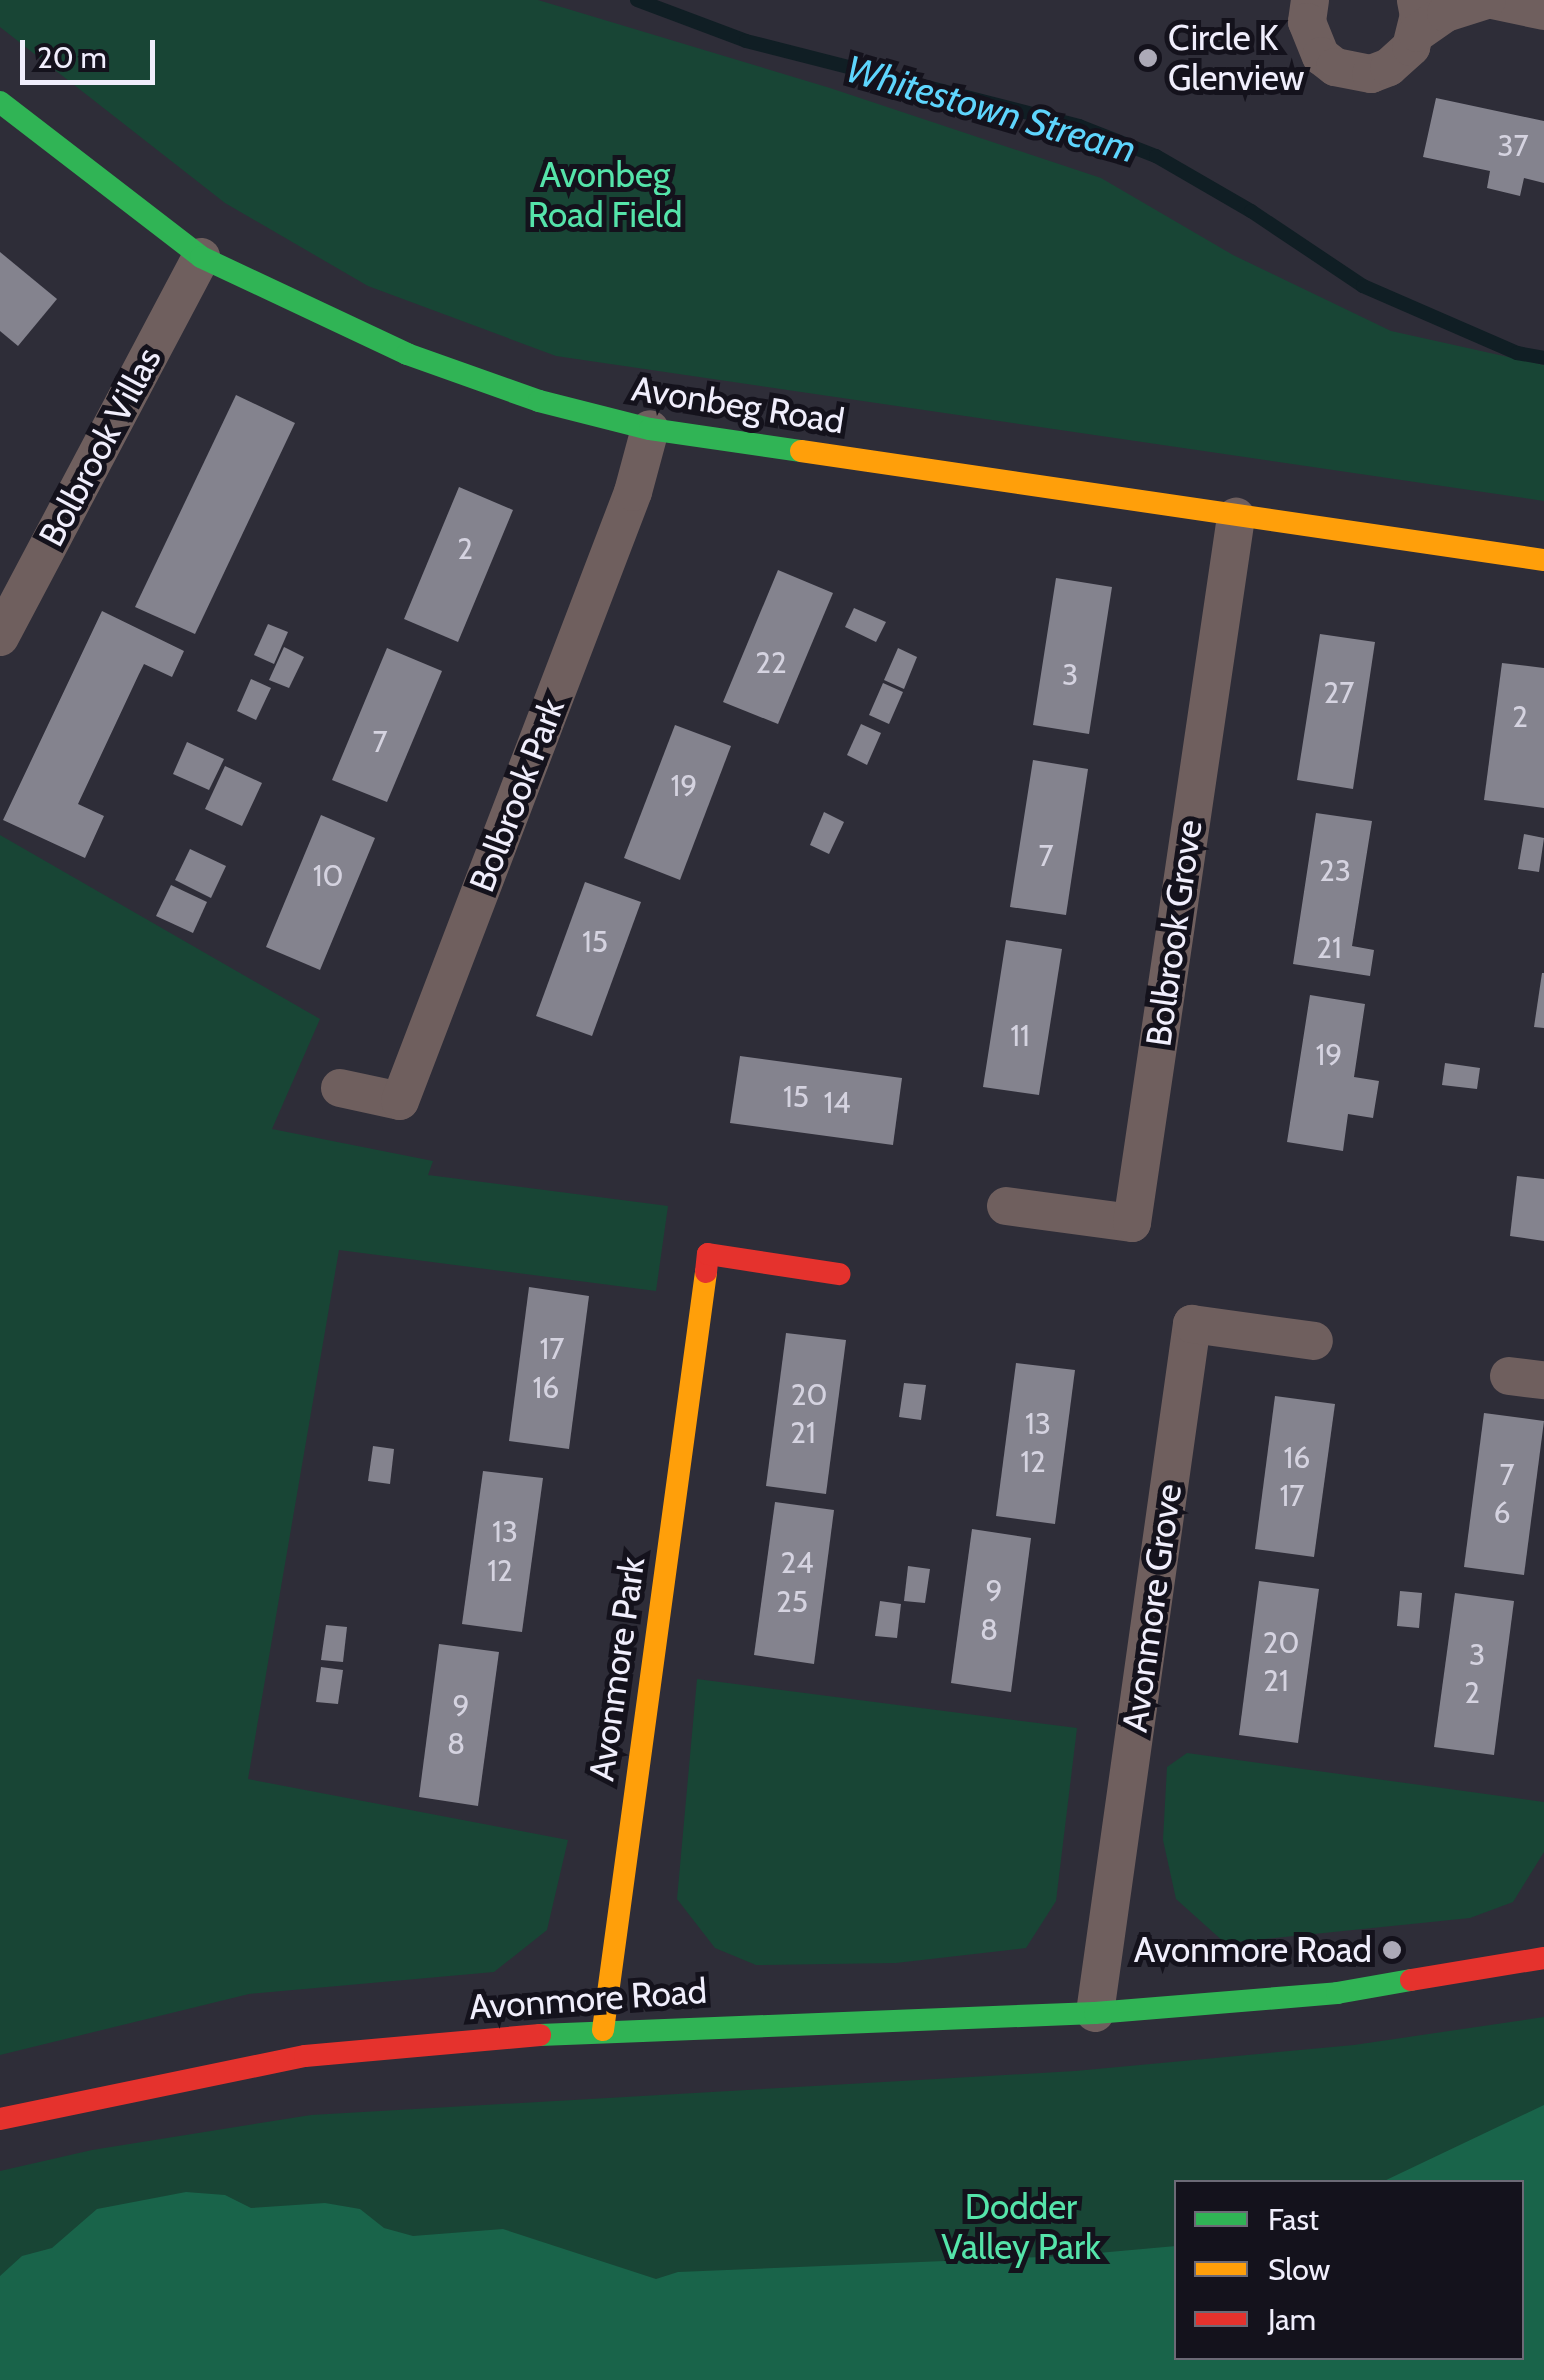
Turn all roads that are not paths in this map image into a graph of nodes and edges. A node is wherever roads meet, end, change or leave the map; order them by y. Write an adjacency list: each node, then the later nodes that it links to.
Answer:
1 (1310, 0): 4 (street)
2 (1490, 0): 3 (street); 4 (street)
3 (1544, 11)
4 (1417, 16)
5 (0, 102): 6 (street, Avonbeg Road)
6 (201, 257): 7 (street, Avonbeg Road); 10 (street, Bolbrook Villas)
7 (650, 430): 8 (street, Avonbeg Road); 11 (street, Bolbrook Park)
8 (1236, 517): 9 (street, Avonbeg Road); 12 (street, Bolbrook Grove)
9 (1544, 560)
10 (0, 637)
11 (340, 1088)
12 (1006, 1206)
13 (839, 1274): 17 (street, Avonmore Park)
14 (1314, 1340): 16 (street, Avonmore Grove)
15 (1544, 1958): 16 (street, Avonmore Road)
16 (1095, 2013): 17 (street, Avonmore Road)
17 (603, 2030): 18 (street, Avonmore Road)
18 (0, 2118)

